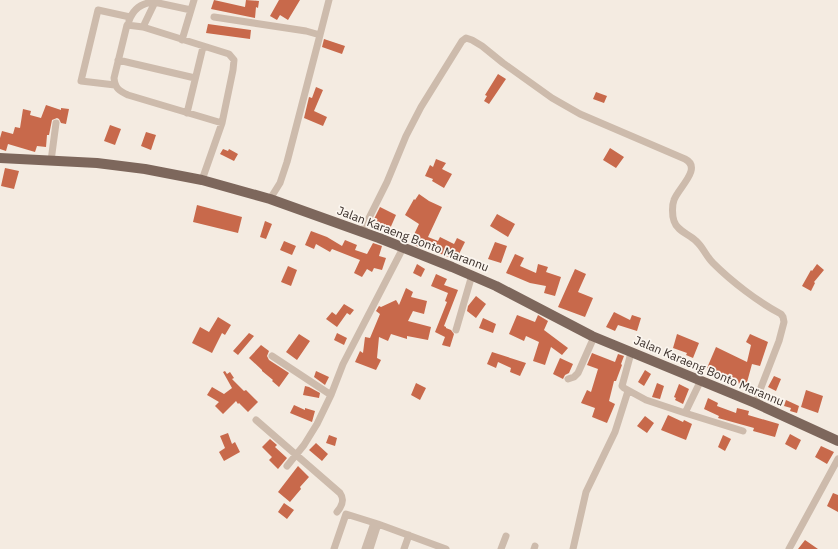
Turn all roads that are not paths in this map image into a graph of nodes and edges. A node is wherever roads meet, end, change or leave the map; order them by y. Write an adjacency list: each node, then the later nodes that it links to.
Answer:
1 (194, 0): 4 (street)
2 (329, 0): 9 (street)
3 (155, 1): 4 (street); 5 (street); 8 (street)
4 (191, 10): 10 (street)
5 (130, 17): 7 (street); 14 (street)
6 (214, 17): 9 (street)
7 (127, 25): 8 (street); 12 (street)
8 (143, 27): 10 (street)
9 (320, 35): 21 (street)
10 (182, 40): 11 (street)
11 (203, 46): 13 (street); 17 (street)
12 (118, 60): 13 (street); 14 (street)
13 (195, 78): 15 (street)
14 (114, 85): 15 (street)
15 (187, 112): 17 (street)
16 (56, 123): 19 (street)
17 (222, 123): 20 (street)
18 (0, 158): 19 (main road, Jalan Karaeng Bonto Marannu)
19 (51, 160): 20 (main road, Jalan Karaeng Bonto Marannu)
20 (202, 180): 21 (main road, Jalan Karaeng Bonto Marannu)
21 (270, 199): 22 (main road, Jalan Karaeng Bonto Marannu)
22 (362, 232): 23 (main road, Jalan Karaeng Bonto Marannu); 33 (street)
23 (403, 248): 24 (main road, Jalan Karaeng Bonto Marannu); 32 (street)
24 (472, 275): 25 (street); 26 (main road, Jalan Karaeng Bonto Marannu)
25 (456, 330)
26 (594, 337): 27 (main road, Jalan Karaeng Bonto Marannu); 29 (street)
27 (631, 353): 30 (main road, Jalan Karaeng Bonto Marannu); 31 (street)
28 (272, 356): 32 (street)
29 (568, 379)
30 (701, 380): 33 (main road, Jalan Karaeng Bonto Marannu); 34 (street)
31 (628, 391): 34 (street); 52 (street)
32 (331, 395): 38 (street)
33 (755, 403): 37 (main road, Jalan Karaeng Bonto Marannu)
34 (685, 413): 36 (street)
35 (256, 420): 38 (street)
36 (744, 431)
37 (838, 441)
38 (296, 456): 40 (street); 41 (street)
39 (838, 459): 53 (street)
40 (287, 466)
41 (338, 512)
42 (376, 524): 43 (street); 46 (street); 47 (street); 48 (street)
43 (409, 535): 45 (street); 49 (street)
44 (506, 536): 51 (street)
45 (437, 547): 50 (street)
46 (334, 549)
47 (365, 549)
48 (370, 549)
49 (404, 549)
50 (446, 549)
51 (501, 549)
52 (572, 549)
53 (789, 549)

